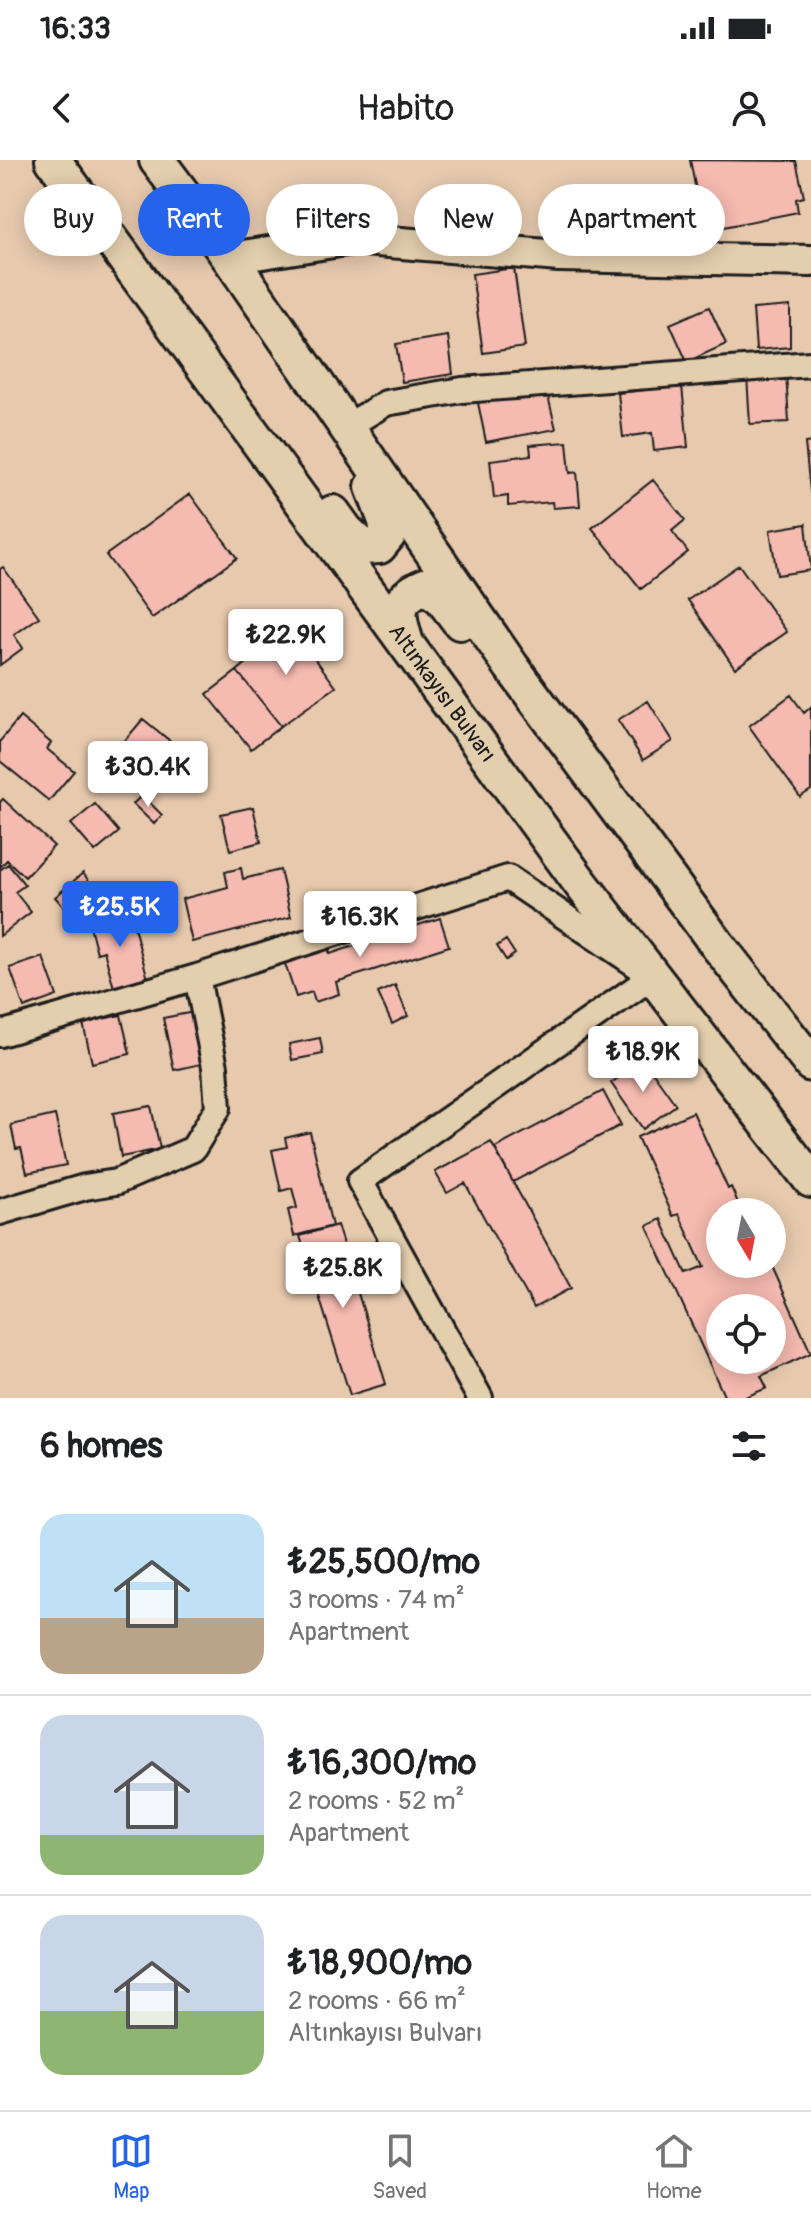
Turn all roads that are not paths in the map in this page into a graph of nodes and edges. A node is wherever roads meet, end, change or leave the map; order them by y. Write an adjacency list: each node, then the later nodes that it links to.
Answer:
1 (53, 160): 5 (main road, Altınkayısı Bulvarı)
2 (157, 160): 3 (main road)
3 (230, 258): 4 (street); 7 (main road)
4 (811, 261)
5 (156, 302): 7 (main road); 8 (main road, Altınkayısı Bulvarı)
6 (811, 364): 7 (street)
7 (346, 427): 9 (main road)
8 (406, 643): 9 (main road); 10 (main road, Altınkayısı Bulvarı)
9 (602, 787): 13 (main road)
10 (653, 976): 11 (street); 14 (main road, Altınkayısı Bulvarı); 16 (street)
11 (197, 977): 12 (street); 15 (street)
12 (0, 1034)
13 (811, 1064)
14 (811, 1180)
15 (0, 1212)
16 (480, 1398)

